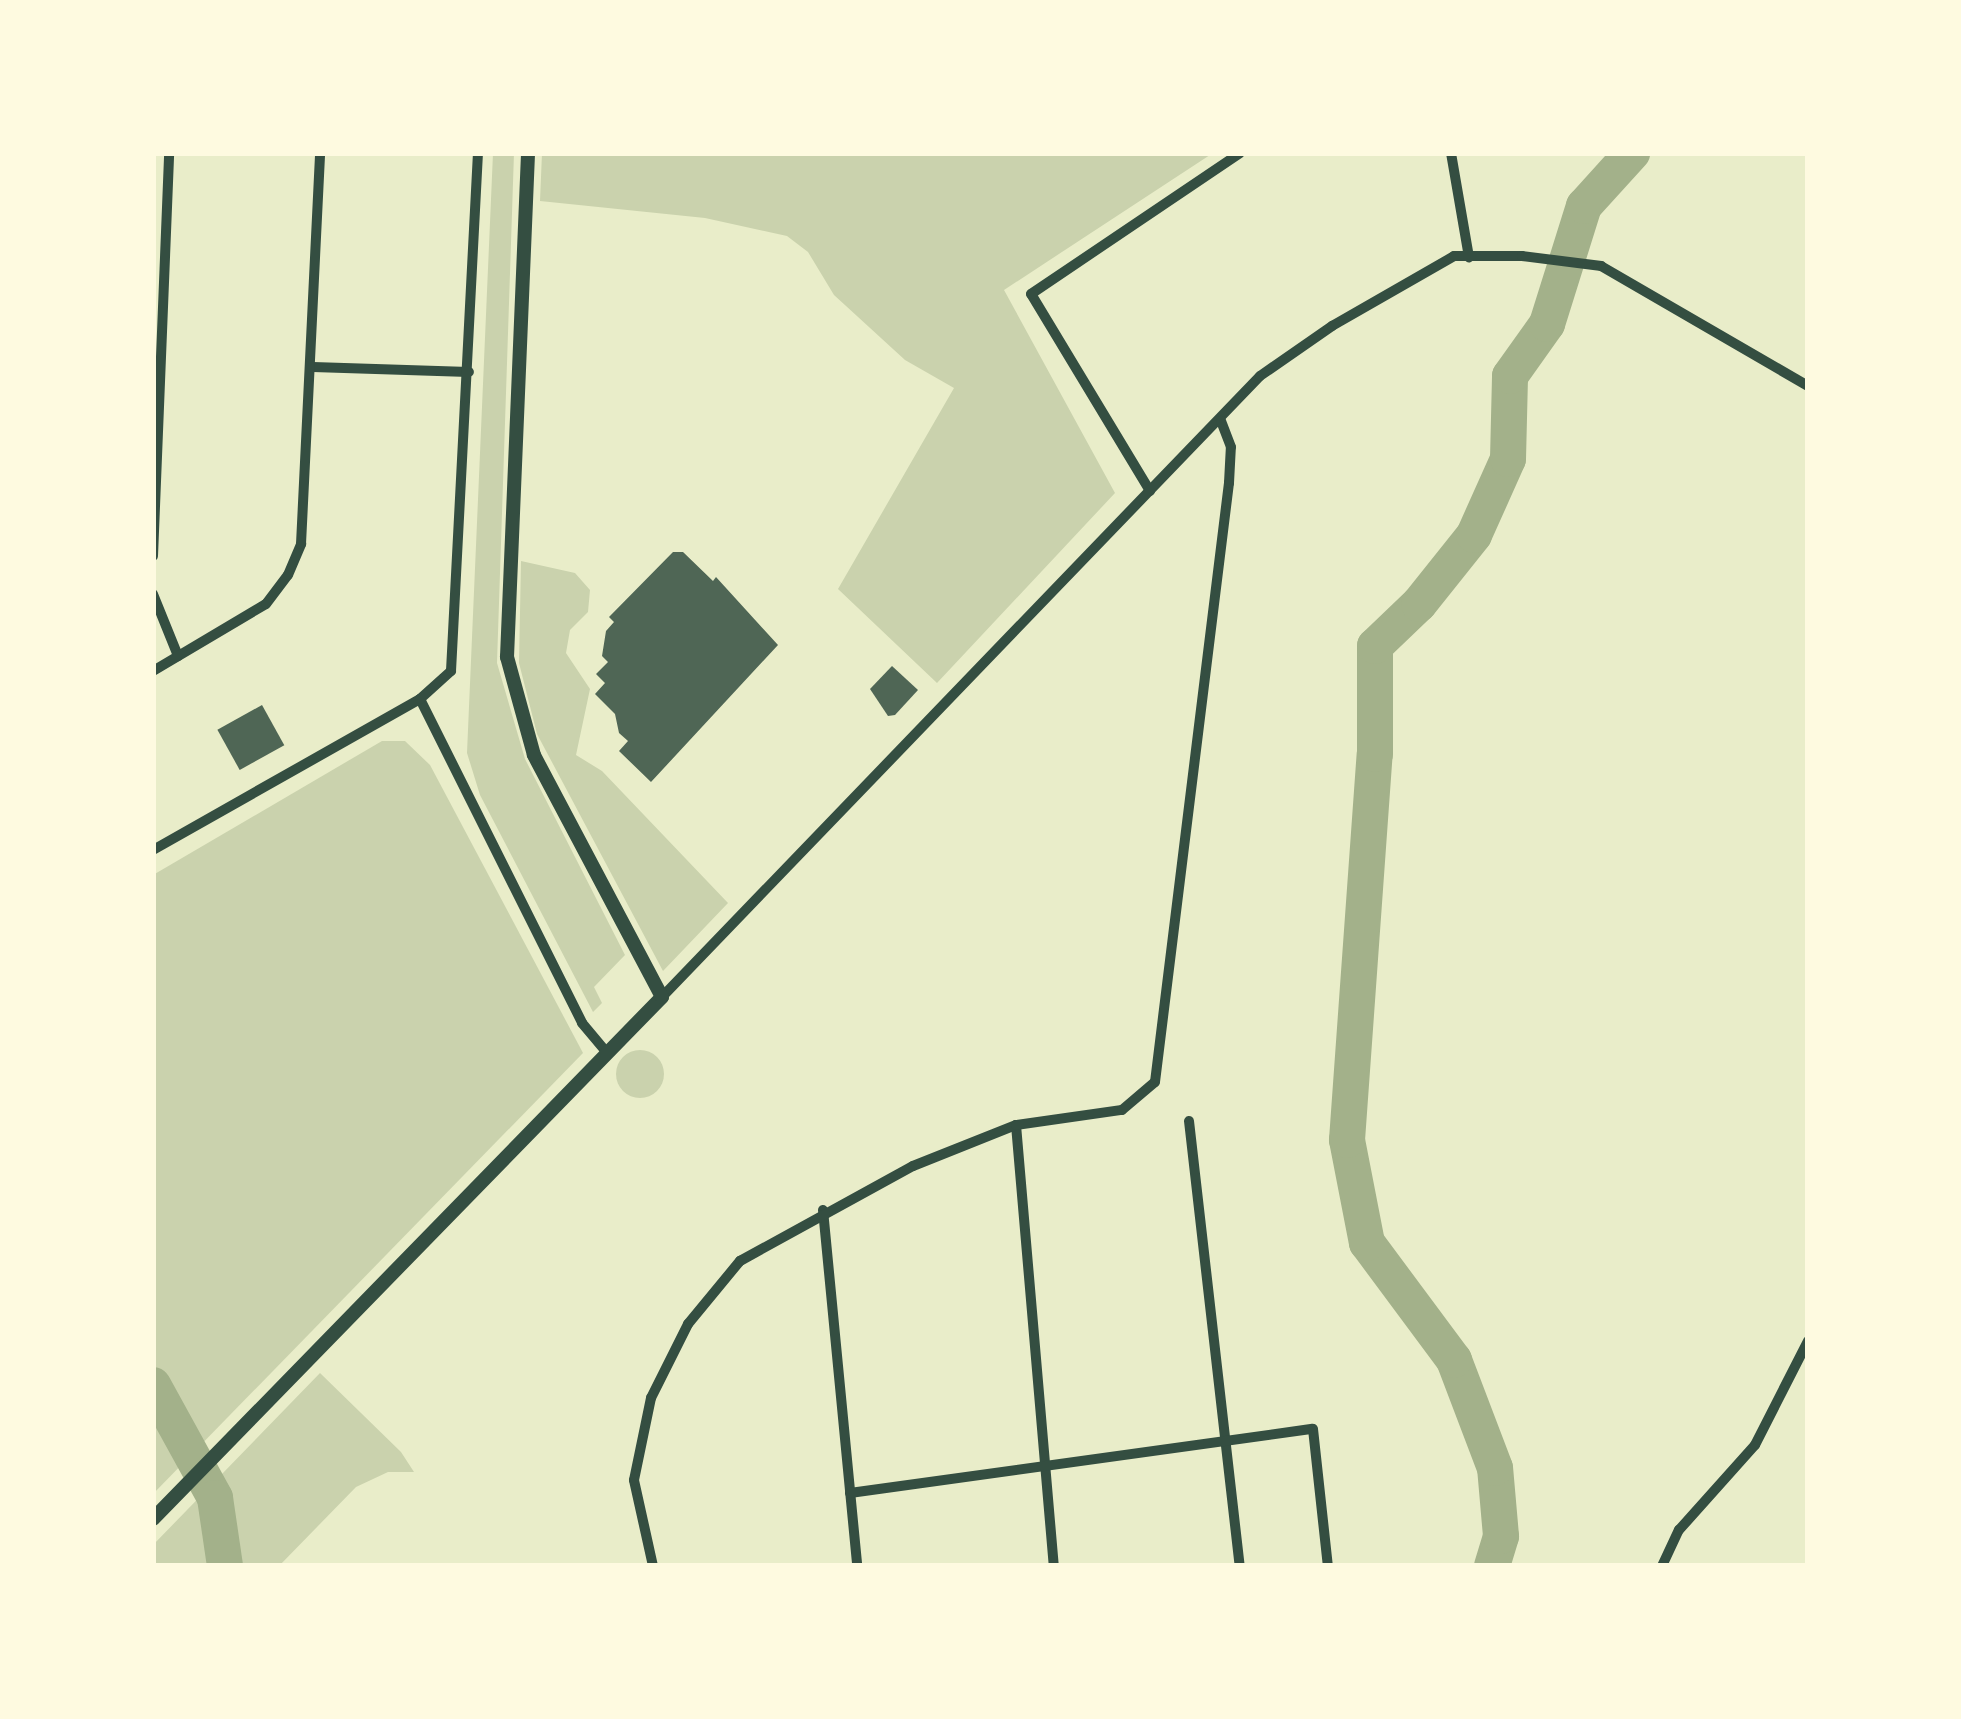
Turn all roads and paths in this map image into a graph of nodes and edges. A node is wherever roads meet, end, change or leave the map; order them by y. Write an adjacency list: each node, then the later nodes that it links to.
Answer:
1 (169, 153): 13 (street)
2 (320, 153): 8 (street)
3 (478, 153): 9 (street)
4 (527, 153): 19 (street)
5 (1240, 153): 12 (street)
6 (1451, 153): 7 (street)
7 (1468, 256): 10 (street); 11 (street)
8 (313, 367): 9 (street); 15 (street)
9 (469, 372): 17 (street)
10 (1808, 386)
11 (1221, 421): 12 (street); 22 (street)
12 (1150, 491): 19 (street)
13 (153, 556)
14 (153, 594): 15 (street)
15 (178, 656): 16 (street)
16 (153, 670)
17 (419, 699): 18 (street); 20 (street)
18 (153, 850)
19 (662, 997): 20 (street)
20 (608, 1054): 28 (street)
21 (1189, 1121): 25 (street)
22 (1016, 1126): 23 (street); 26 (street)
23 (823, 1210): 27 (street); 29 (street)
24 (1808, 1341): 34 (street)
25 (1226, 1442): 26 (street); 32 (street); 33 (street)
26 (1044, 1468): 27 (street); 31 (street)
27 (850, 1493): 30 (street)
28 (155, 1517)
29 (652, 1566)
30 (857, 1566)
31 (1054, 1566)
32 (1240, 1566)
33 (1328, 1566)
34 (1662, 1566)

